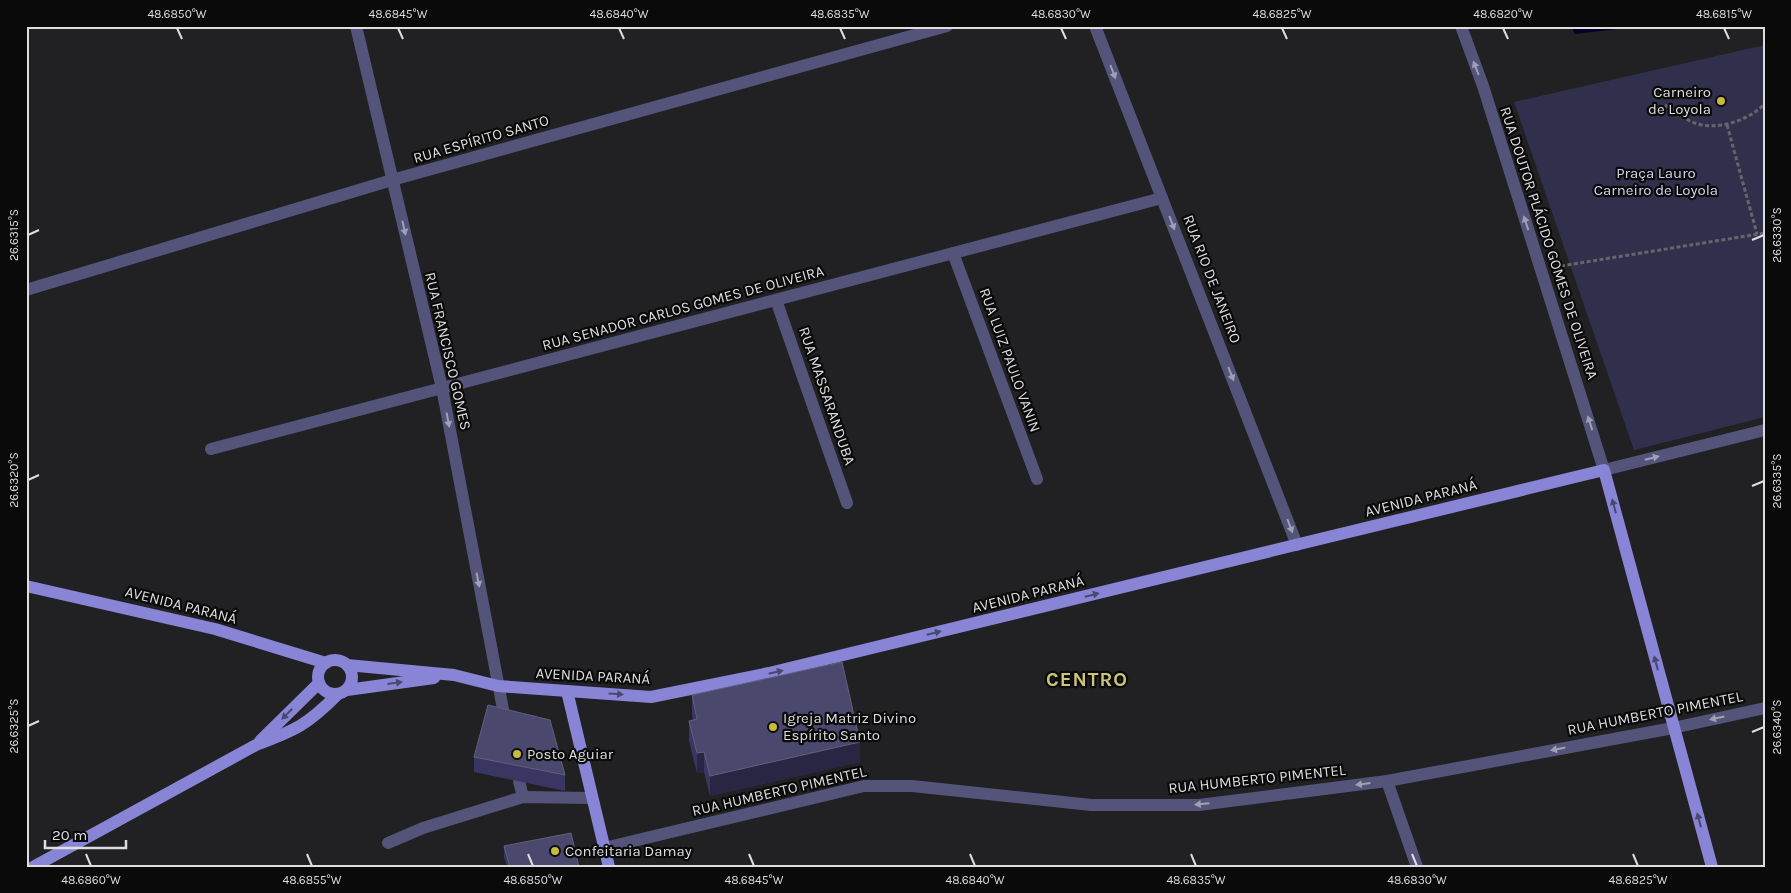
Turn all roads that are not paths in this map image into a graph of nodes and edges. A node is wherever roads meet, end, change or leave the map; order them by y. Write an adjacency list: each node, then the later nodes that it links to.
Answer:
1 (356, 26): 5 (street, RUA FRANCISCO GOMES)
2 (947, 26): 5 (street, RUA ESPÍRITO SANTO)
3 (1095, 26): 6 (street, RUA RIO DE JANEIRO, one-way to 6)
4 (1460, 26): 13 (street, RUA DOUTOR PLÁCIDO GOMES DE OLIVEIRA, one-way to 4)
5 (392, 180): 8 (street, RUA ESPÍRITO SANTO); 10 (street, RUA FRANCISCO GOMES, one-way to 10)
6 (1162, 198): 7 (street, RUA SENADOR CARLOS GOMES DE OLIVEIRA); 16 (street, RUA RIO DE JANEIRO, one-way to 16)
7 (953, 253): 9 (street, RUA SENADOR CARLOS GOMES DE OLIVEIRA); 14 (street, RUA LUIZ PAULO VANIN)
8 (26, 290)
9 (776, 300): 10 (street, RUA SENADOR CARLOS GOMES DE OLIVEIRA); 15 (street, RUA MASSARANDUBA)
10 (442, 388): 12 (street, RUA SENADOR CARLOS GOMES DE OLIVEIRA); 22 (street, RUA FRANCISCO GOMES, one-way to 22)
11 (1765, 430): 13 (street, one-way to 11)
12 (211, 449)
13 (1604, 470): 16 (main road, AVENIDA PARANÁ); 27 (main road, one-way to 13)
14 (1037, 478)
15 (847, 503)
16 (1297, 545): 23 (main road, AVENIDA PARANÁ, one-way to 16)
17 (26, 586): 18 (main road, AVENIDA PARANÁ)
18 (326, 663): 19 (main road); 21 (main road)
19 (347, 665): 20 (main road, AVENIDA PARANÁ); 24 (main road)
20 (454, 675): 22 (main road, AVENIDA PARANÁ); 24 (main road, AVENIDA PARANÁ, one-way to 20)
21 (319, 683): 24 (main road); 28 (main road, one-way to 28)
22 (498, 686): 23 (main road, AVENIDA PARANÁ); 26 (street, RUA FRANCISCO GOMES)
23 (567, 691): 32 (main road)
24 (342, 692): 28 (main road)
25 (1765, 708): 27 (street, RUA HUMBERTO PIMENTEL, one-way to 27)
26 (506, 725)
27 (1673, 728): 30 (street, RUA HUMBERTO PIMENTEL, one-way to 30); 38 (main road, one-way to 27)
28 (256, 745): 35 (main road)
29 (519, 781): 31 (street)
30 (1387, 781): 34 (street, RUA HUMBERTO PIMENTEL, one-way to 34); 37 (street)
31 (524, 797): 32 (street); 33 (street)
32 (592, 798): 34 (main road)
33 (388, 842)
34 (604, 848): 36 (main road)
35 (32, 867)
36 (609, 867)
37 (1417, 867)
38 (1712, 867)

